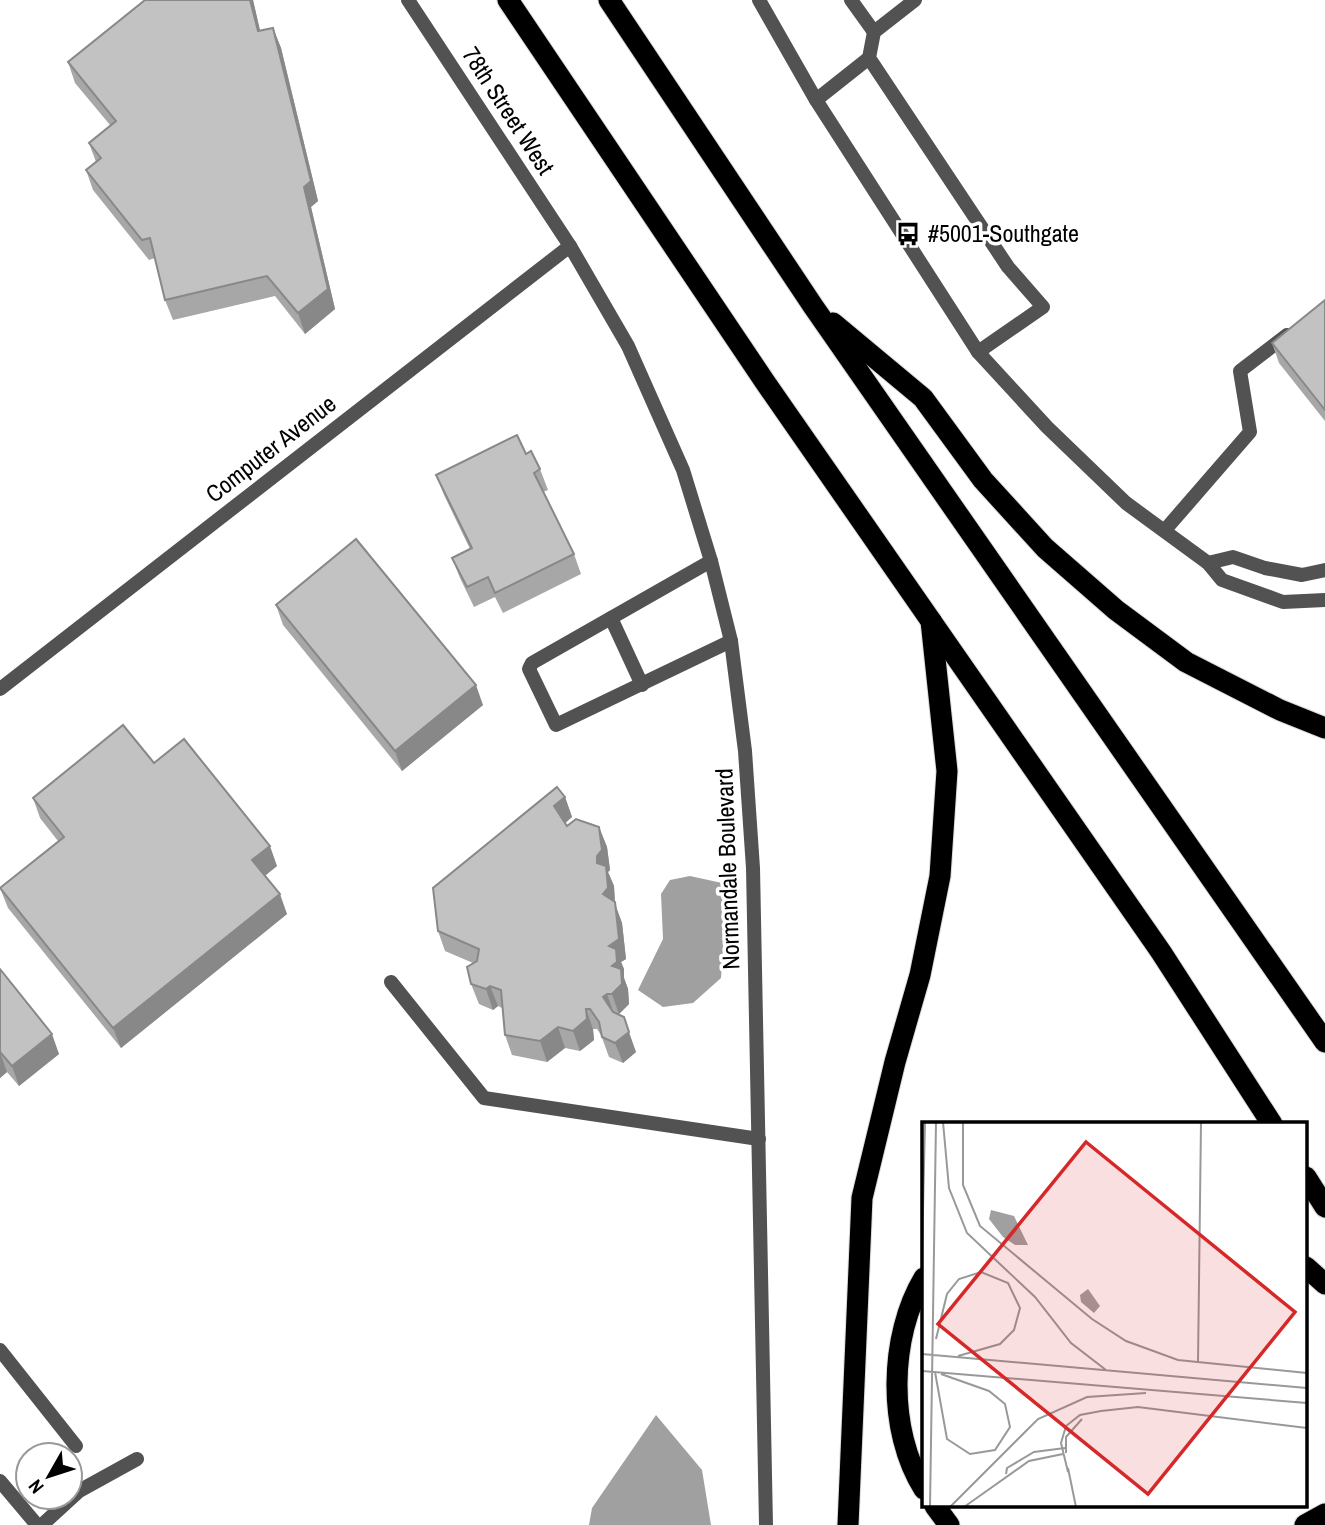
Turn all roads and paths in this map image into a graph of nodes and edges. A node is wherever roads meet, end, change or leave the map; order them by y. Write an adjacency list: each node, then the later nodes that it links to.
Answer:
1 (408, 0): 10 (street, 78th Street West)
2 (508, 0): 20 (highway)
3 (609, 0): 11 (highway)
4 (759, 0): 9 (street)
5 (850, 0): 7 (street)
6 (915, 0): 7 (street)
7 (874, 32): 8 (street)
8 (869, 58): 9 (street); 13 (street)
9 (816, 100): 13 (street)
10 (570, 246): 15 (street, Normandale Boulevard); 23 (street, Computer Avenue)
11 (813, 306): 24 (highway); 26 (highway)
12 (1304, 323): 14 (street)
13 (978, 352): 14 (street)
14 (1165, 530): 16 (street)
15 (711, 561): 19 (street); 21 (street, Normandale Boulevard)
16 (1208, 563): 17 (street); 18 (street)
17 (1325, 570)
18 (1325, 600)
19 (611, 618): 22 (street); 22 (street)
20 (930, 618): 27 (highway); 43 (highway)
21 (731, 641): 22 (street); 28 (street, Normandale Boulevard)
22 (642, 685)
23 (0, 689)
24 (1325, 727)
25 (391, 982): 28 (street)
26 (1325, 1042)
27 (1271, 1122)
28 (759, 1139): 42 (street, Normandale Boulevard)
29 (1308, 1180): 30 (highway)
30 (1325, 1207)
31 (1308, 1269): 33 (highway)
32 (922, 1282): 38 (highway)
33 (1325, 1284)
34 (0, 1350): 35 (street)
35 (72, 1441)
36 (137, 1459): 41 (street)
37 (0, 1481): 41 (street)
38 (922, 1484)
39 (936, 1508): 44 (highway)
40 (1325, 1514): 45 (highway)
41 (39, 1525)
42 (766, 1525)
43 (848, 1525)
44 (949, 1525)
45 (1305, 1525)

